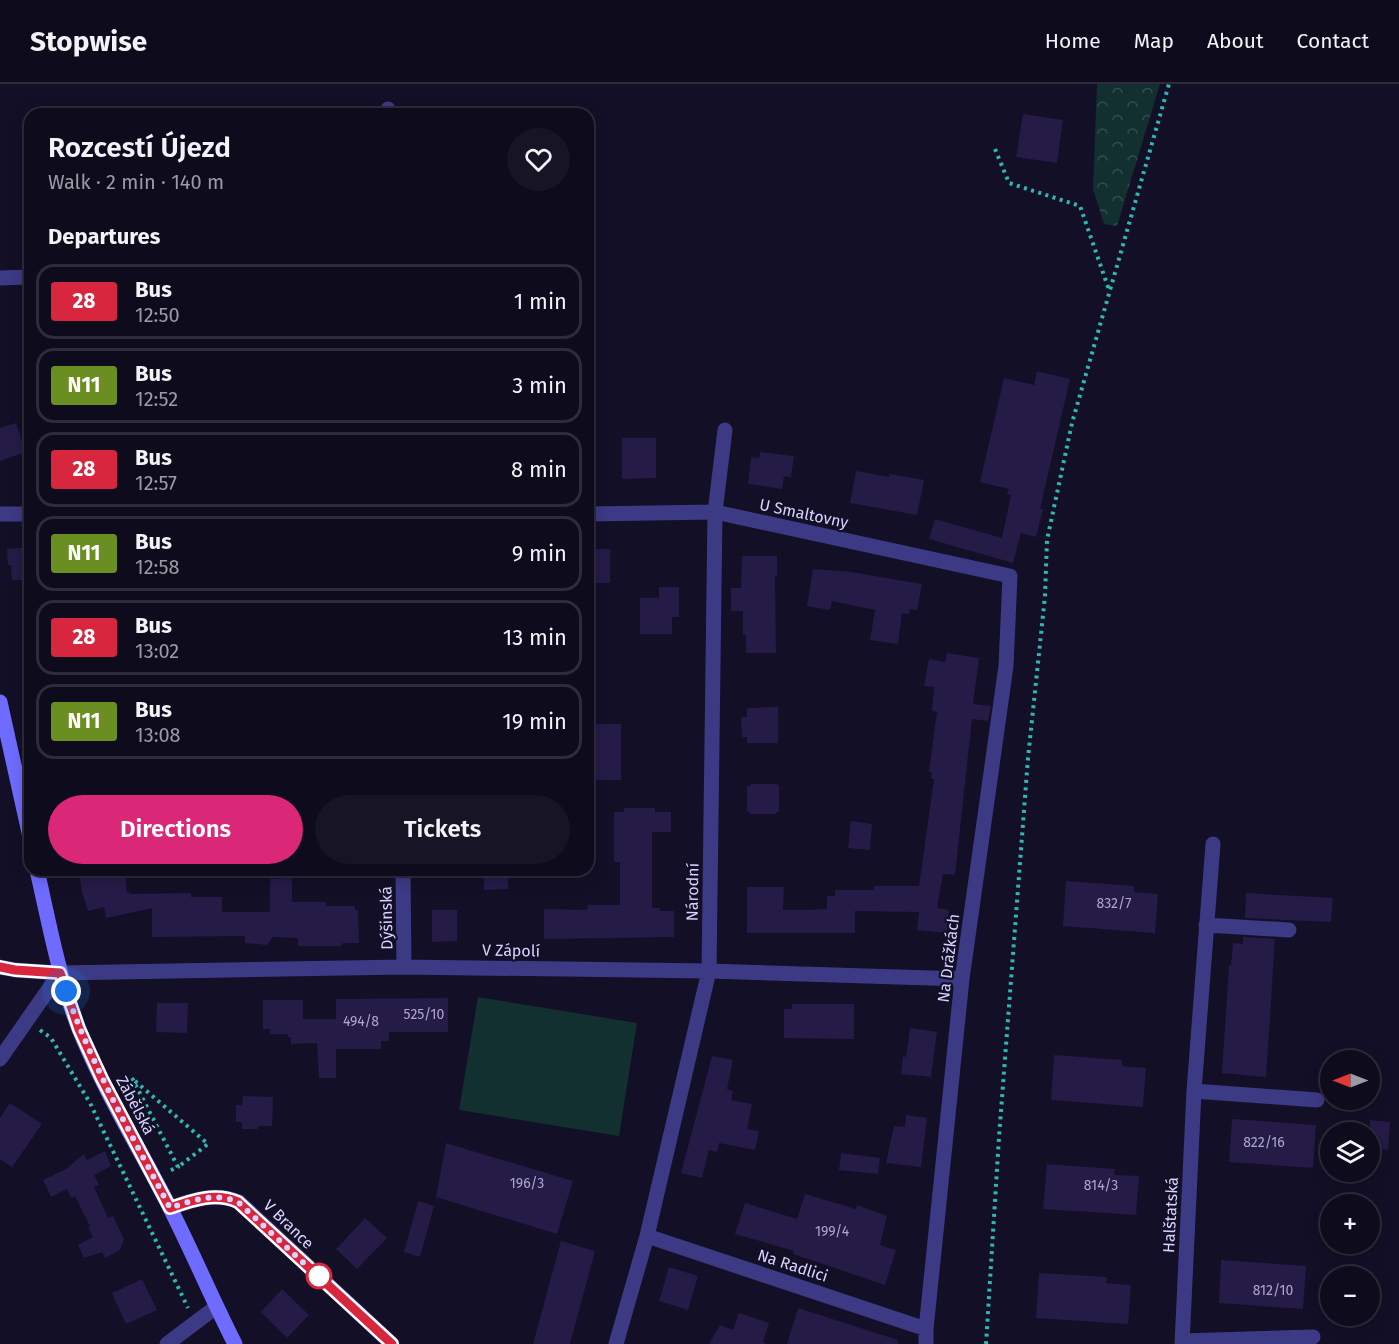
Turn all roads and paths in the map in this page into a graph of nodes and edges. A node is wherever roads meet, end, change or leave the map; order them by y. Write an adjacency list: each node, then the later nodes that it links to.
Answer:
1 (1169, 84): 5 (path)
2 (995, 149): 5 (path)
3 (24, 277): 4 (street)
4 (0, 278)
5 (1109, 290): 41 (path)
6 (725, 430): 7 (street, Národní)
7 (715, 512): 10 (street, U Smaltovny); 11 (street, U Smaltovny); 21 (street, Národní)
8 (0, 514): 9 (street)
9 (24, 514)
10 (594, 514)
11 (1010, 576): 23 (street, Na Drážkách)
12 (0, 702): 13 (main road)
13 (24, 810)
14 (1213, 844): 17 (street, Halštatská)
15 (38, 876): 22 (main road, Zábělská)
16 (403, 876): 19 (street, Dýšinská)
17 (1206, 925): 18 (street); 27 (street, Halštatská)
18 (1289, 930)
19 (404, 966): 21 (street, V Zápolí); 22 (street, V Zápolí)
20 (0, 967): 22 (street, V Zápolí)
21 (709, 971): 23 (street, V Zápolí); 31 (street, Národní)
22 (60, 973): 24 (street); 30 (main road, Zábělská)
23 (962, 979): 34 (street, Na Drážkách)
24 (27, 1020): 25 (street); 33 (path)
25 (0, 1059)
26 (132, 1078): 29 (path)
27 (1194, 1091): 28 (street); 36 (street, Halštatská)
28 (1317, 1100)
29 (178, 1167)
30 (170, 1208): 32 (main road, Zábělská); 39 (street, V Brance)
31 (647, 1236): 34 (street, Na Radlici); 40 (street, Národní)
32 (216, 1308): 33 (street); 38 (main road, Zábělská)
33 (195, 1323): 37 (street)
34 (926, 1336)
35 (1313, 1337): 36 (street, Halštatská)
36 (1182, 1343)
37 (167, 1344)
38 (235, 1344)
39 (392, 1344)
40 (616, 1344)
41 (986, 1344)

